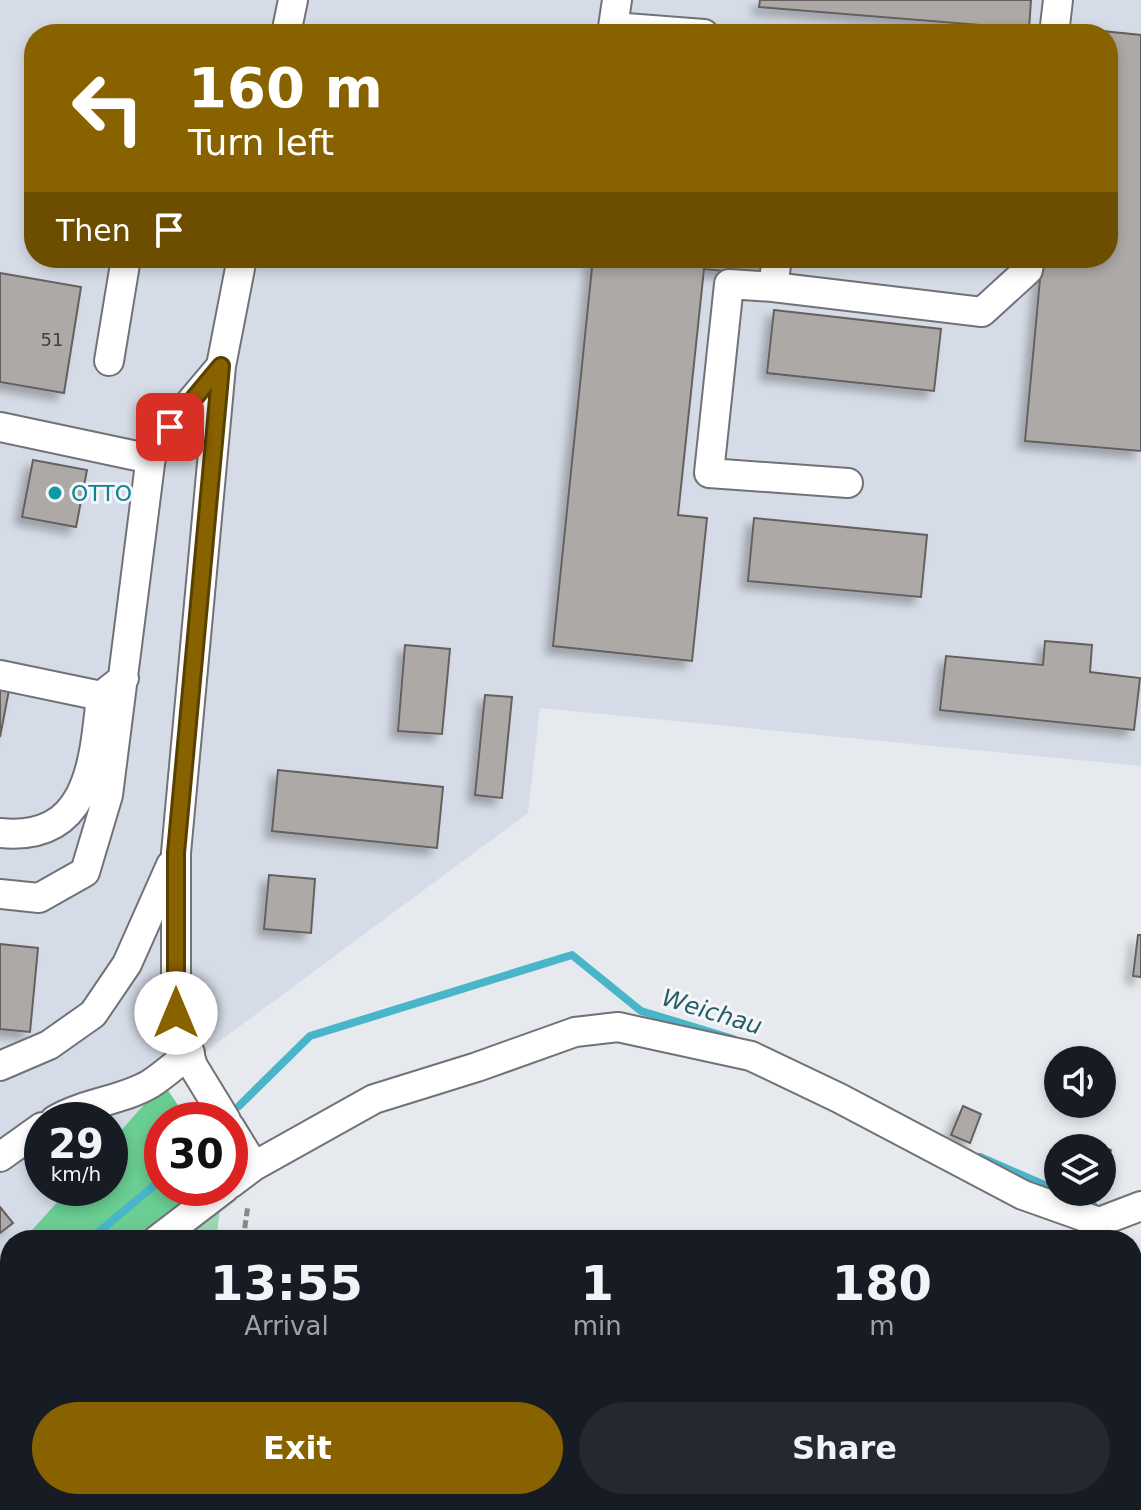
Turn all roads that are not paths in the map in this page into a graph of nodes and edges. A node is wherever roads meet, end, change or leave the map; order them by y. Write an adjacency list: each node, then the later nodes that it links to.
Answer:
1 (293, 0): 4 (street)
2 (617, 0): 5 (street)
3 (1058, 0): 6 (street)
4 (288, 24)
5 (613, 24)
6 (1055, 24)
7 (124, 268): 12 (street)
8 (240, 268): 13 (street)
9 (776, 268): 11 (street)
10 (1028, 268): 11 (street)
11 (773, 287): 16 (street)
12 (109, 361)
13 (221, 366): 15 (street); 21 (street)
14 (0, 427): 15 (street)
15 (151, 459): 18 (street)
16 (848, 483)
17 (0, 675): 19 (street)
18 (124, 678): 19 (street); 22 (street)
19 (101, 696): 20 (street)
20 (0, 833)
21 (176, 853): 23 (street); 24 (street)
22 (0, 894)
23 (190, 1053): 25 (street); 26 (street)
24 (0, 1066)
25 (99, 1102)
26 (215, 1102)
27 (24, 1140): 29 (street)
28 (248, 1156): 30 (street)
29 (0, 1157)
30 (254, 1166): 31 (street); 33 (street)
31 (248, 1170)
32 (201, 1206): 34 (street)
33 (1141, 1206)
34 (170, 1230)

